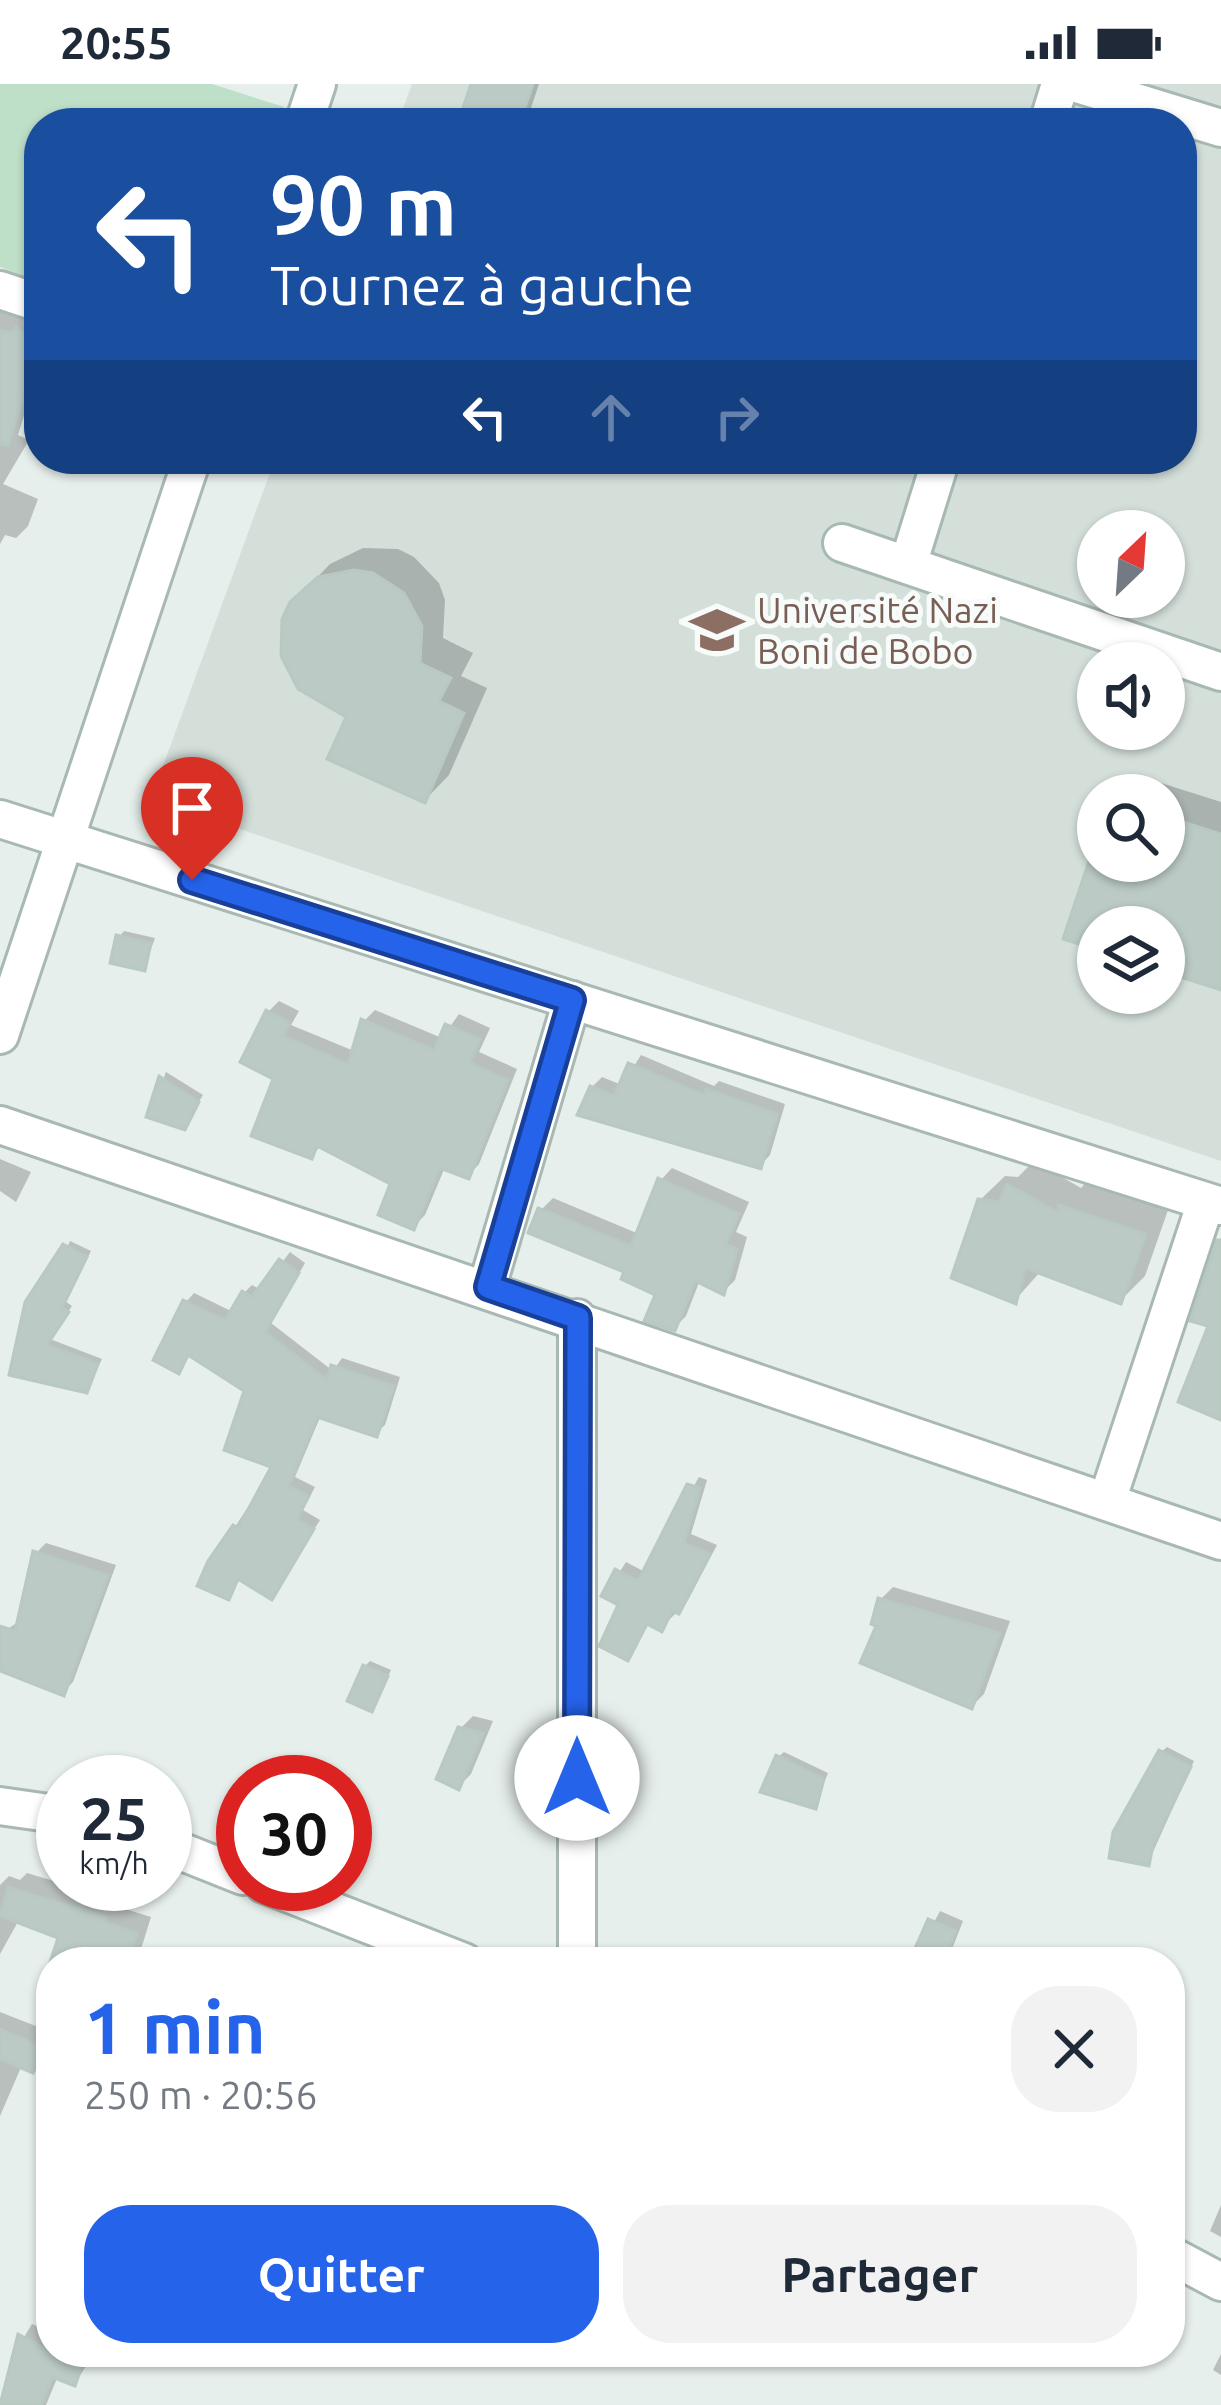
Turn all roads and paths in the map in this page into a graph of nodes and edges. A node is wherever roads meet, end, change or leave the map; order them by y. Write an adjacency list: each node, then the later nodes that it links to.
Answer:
1 (1077, 84): 2 (street)
2 (1156, 108)
3 (187, 474): 9 (street)
4 (936, 474): 6 (street)
5 (842, 543): 6 (street)
6 (908, 565): 7 (street)
7 (1221, 672)
8 (0, 819): 9 (street)
9 (65, 840): 10 (street); 11 (street)
10 (572, 1000): 13 (street); 14 (street)
11 (0, 1035)
12 (0, 1125): 14 (street)
13 (1214, 1204): 16 (street)
14 (488, 1287): 15 (street)
15 (578, 1318): 16 (street); 22 (street)
16 (1108, 1501): 17 (street)
17 (1221, 1540)
18 (0, 1806): 19 (street)
19 (36, 1811)
20 (333, 1911): 21 (street)
21 (426, 1947)
22 (577, 1947)
23 (1185, 2263): 24 (street)
24 (1221, 2282)

